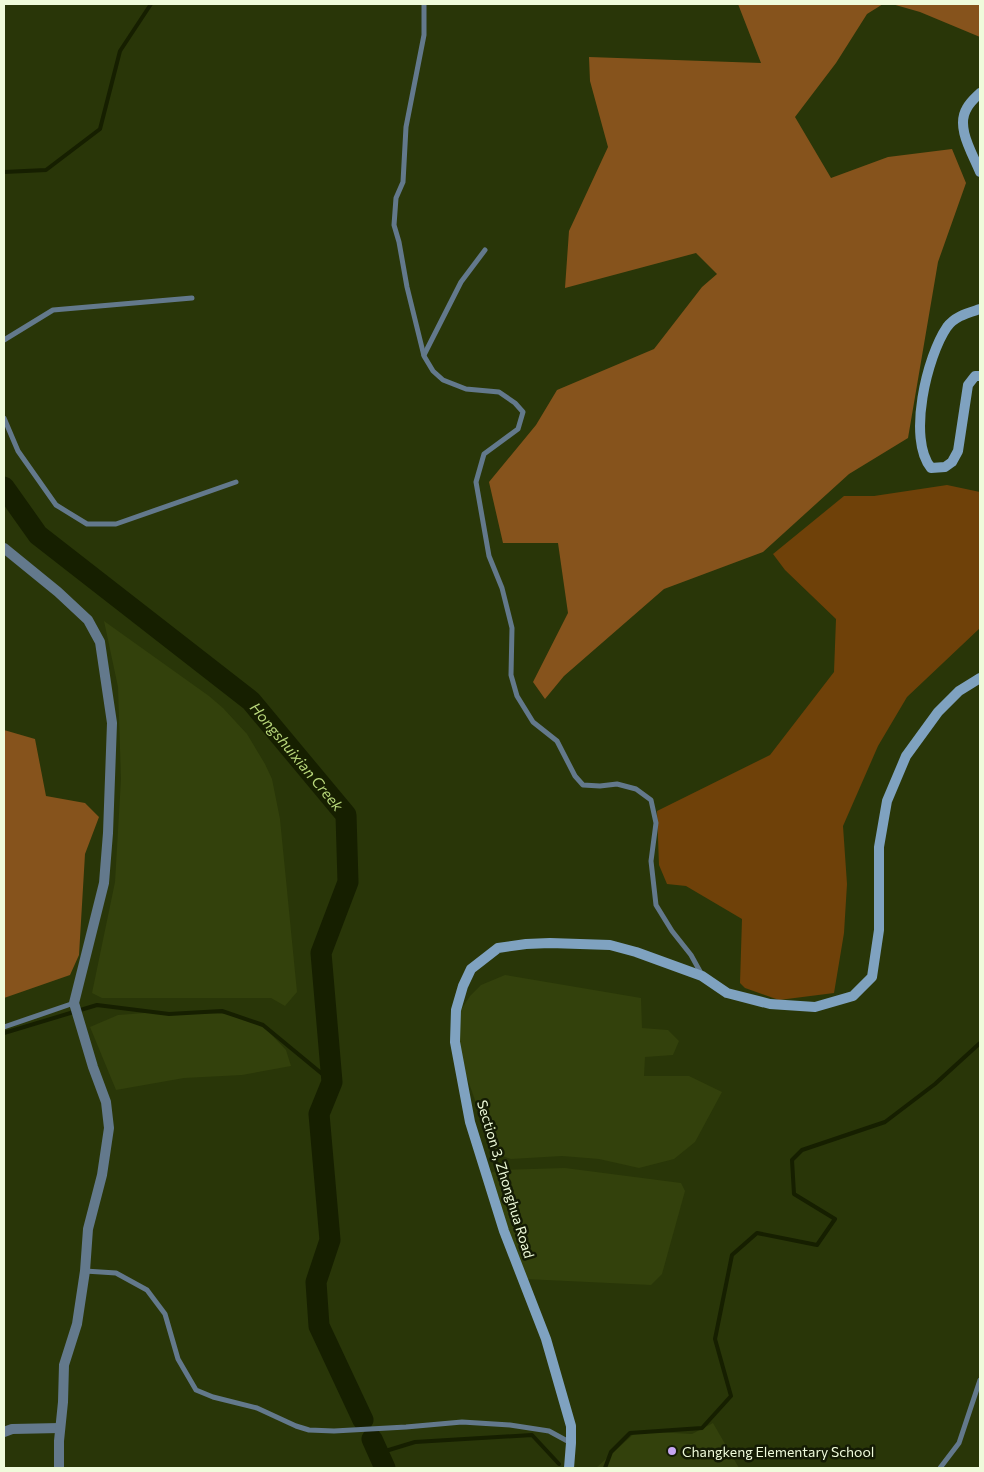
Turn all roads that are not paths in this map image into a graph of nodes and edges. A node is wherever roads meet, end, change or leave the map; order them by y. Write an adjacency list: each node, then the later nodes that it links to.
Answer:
1 (424, 4): 8 (lane)
2 (980, 93): 3 (main road)
3 (980, 172)
4 (485, 250): 8 (lane)
5 (192, 298): 7 (lane)
6 (980, 309): 9 (main road)
7 (4, 340)
8 (424, 356): 14 (lane)
9 (980, 376)
10 (4, 418): 11 (lane)
11 (236, 482)
12 (4, 548): 15 (street)
13 (980, 678): 14 (main road, Section 3, Zhonghua Road)
14 (702, 976): 21 (main road, Section 3, Zhonghua Road)
15 (75, 1004): 16 (lane); 17 (street)
16 (4, 1027)
17 (86, 1271): 19 (street); 21 (lane)
18 (980, 1380): 24 (lane)
19 (60, 1428): 20 (street); 22 (street)
20 (4, 1432)
21 (571, 1443): 23 (main road, Section 3, Zhonghua Road)
22 (59, 1468)
23 (568, 1468)
24 (940, 1468)

